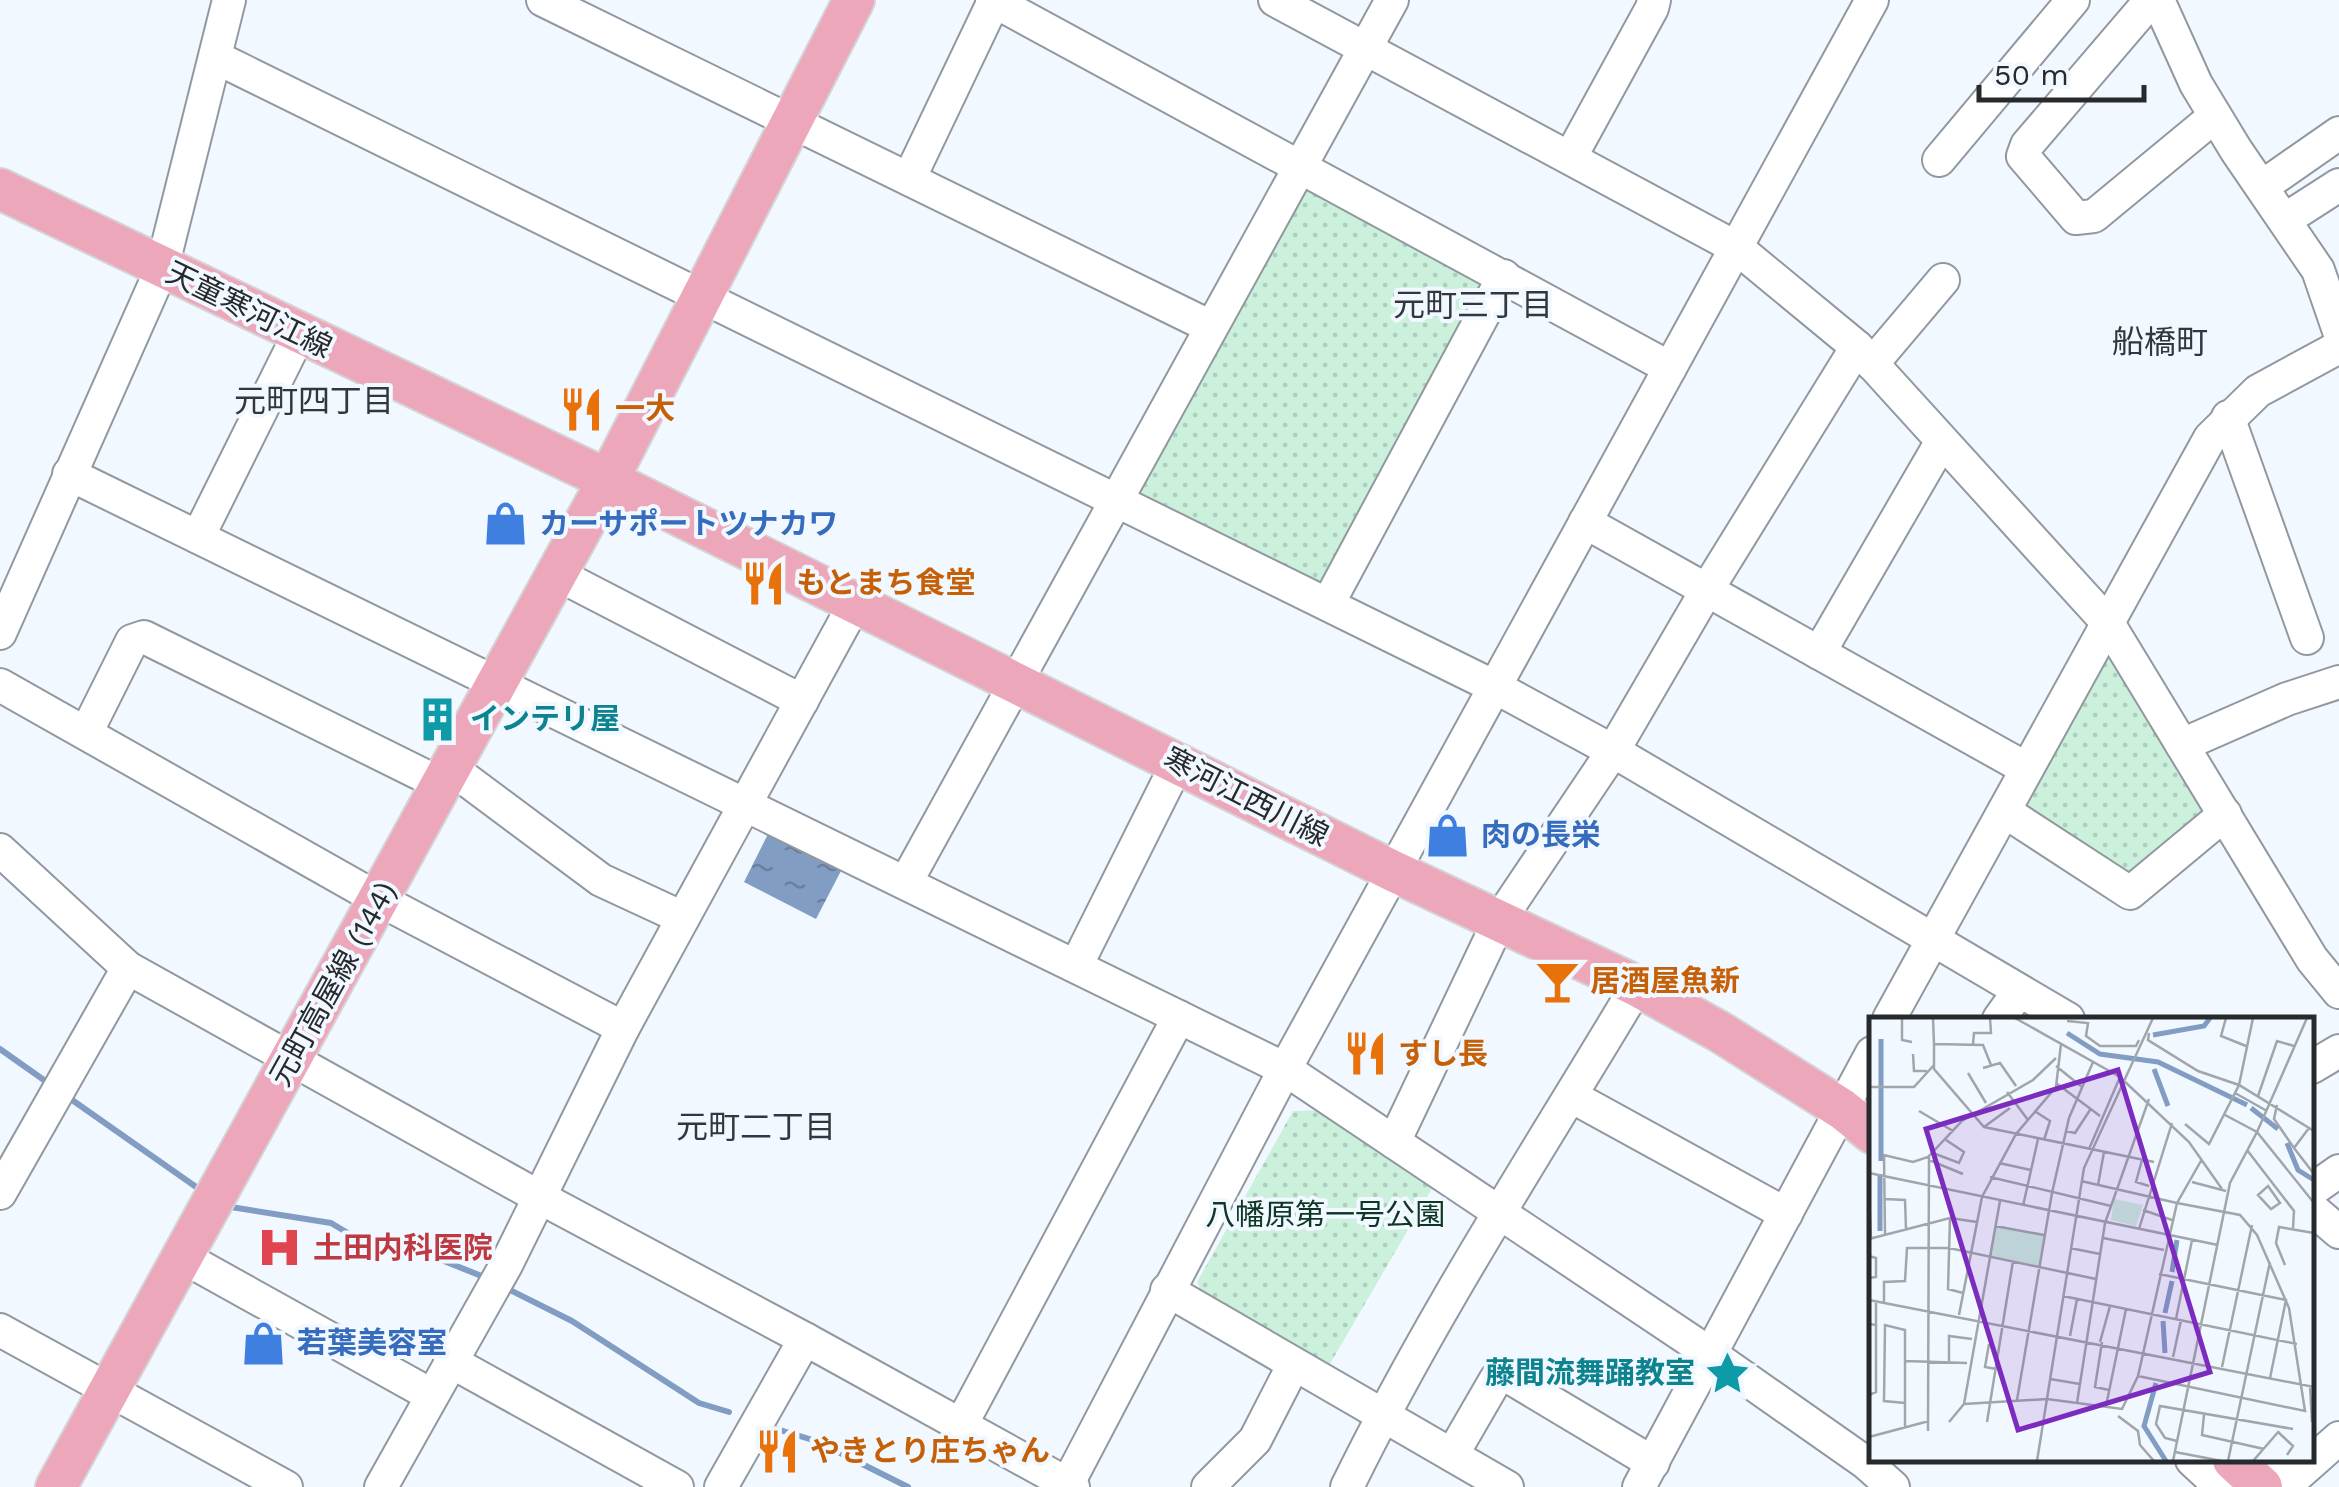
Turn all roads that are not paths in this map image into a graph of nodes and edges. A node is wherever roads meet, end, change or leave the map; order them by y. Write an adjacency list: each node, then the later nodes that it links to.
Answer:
1 (229, 0): 12 (street)
2 (544, 0): 14 (street)
3 (854, 0): 14 (main road, 元町高屋線 (144))
4 (1275, 0): 11 (street)
5 (1392, 0): 11 (street)
6 (1654, 0): 16 (street)
7 (1872, 0): 24 (street)
8 (2074, 0): 17 (street)
9 (2155, 0): 13 (street); 13 (street)
10 (993, 1): 18 (street); 19 (street)
11 (1367, 49): 16 (street); 18 (street)
12 (216, 58): 25 (street); 28 (street)
13 (2215, 116): 21 (street)
14 (791, 122): 19 (street); 28 (main road, 元町高屋線 (144))
15 (2339, 133): 21 (street)
16 (1571, 156): 24 (street)
17 (1940, 160)
18 (1300, 166): 26 (street); 29 (street)
19 (909, 179): 29 (street)
20 (2339, 185): 23 (street)
21 (2264, 186): 23 (street)
22 (0, 188): 25 (main road, 天童寒河江線)
23 (2286, 218): 30 (street)
24 (1737, 248): 33 (street); 34 (street)
25 (162, 268): 31 (main road, 天童寒河江線); 37 (street)
26 (1504, 276): 34 (street); 44 (street)
27 (1944, 280): 33 (street)
28 (703, 296): 38 (main road, 元町高屋線 (144)); 39 (street)
29 (1211, 327): 39 (street)
30 (2339, 331)
31 (299, 334): 38 (main road, 天童寒河江線); 41 (street)
32 (2339, 347): 35 (street)
33 (1865, 356): 36 (street); 43 (street)
34 (1670, 368): 40 (street)
35 (2228, 418): 46 (street); 48 (street)
36 (1942, 441): 46 (street); 49 (street)
37 (69, 474): 41 (street); 47 (street)
38 (608, 480): 42 (main road, 元町高屋線 (144)); 45 (main road, 寒河江西川線)
39 (1116, 499): 44 (street); 50 (street)
40 (1585, 522): 43 (street); 54 (street)
41 (198, 537): 52 (street)
42 (557, 574): 52 (main road, 元町高屋線 (144)); 55 (street)
43 (1708, 588): 49 (street); 58 (street)
44 (1329, 602): 54 (street)
45 (854, 605): 50 (main road, 寒河江西川線); 55 (street)
46 (2108, 623): 57 (street); 60 (street)
47 (0, 633)
48 (2308, 638)
49 (1819, 653): 60 (street)
50 (1014, 682): 59 (main road, 寒河江西川線); 67 (street)
51 (2339, 682): 57 (street)
52 (498, 683): 61 (main road, 元町高屋線 (144)); 62 (street)
53 (0, 685): 56 (street)
54 (1496, 686): 58 (street); 66 (street)
55 (802, 701): 62 (street)
56 (86, 733): 61 (street); 68 (street)
57 (2182, 745): 64 (street)
58 (1613, 751): 70 (street); 71 (street)
59 (1178, 762): 66 (main road, 寒河江西川線); 72 (street)
60 (2027, 769): 63 (street)
61 (447, 777): 68 (main road, 元町高屋線 (144)); 69 (street)
62 (746, 804): 67 (street); 69 (street)
63 (2004, 811): 64 (street); 71 (street)
64 (2225, 814): 76 (street)
65 (0, 850): 73 (street)
66 (1394, 871): 70 (main road, 寒河江西川線); 85 (street)
67 (906, 882): 72 (street)
68 (380, 900): 81 (street); 83 (main road, 元町高屋線 (144))
69 (683, 918): 81 (street)
70 (1500, 919): 74 (main road, 寒河江西川線); 89 (street)
71 (1932, 940): 75 (street); 78 (street)
72 (1077, 964): 77 (street)
73 (128, 968): 83 (street); 92 (street)
74 (1637, 986): 87 (street); 88 (main road, 寒河江西川線)
75 (2019, 990): 79 (street); 80 (street)
76 (2339, 992)
77 (1180, 1017): 85 (street); 108 (street)
78 (1891, 1017)
79 (2000, 1017)
80 (2063, 1017)
81 (623, 1028): 93 (street)
82 (2339, 1051): 84 (street)
83 (290, 1060): 93 (street); 98 (main road, 元町高屋線 (144))
84 (2314, 1066)
85 (1285, 1068): 89 (street); 99 (street)
86 (1869, 1074): 88 (street)
87 (1571, 1096): 95 (street); 96 (street)
88 (1862, 1123): 96 (street)
89 (1394, 1142): 95 (street)
90 (2339, 1171): 91 (street)
91 (2314, 1189)
92 (0, 1194)
93 (538, 1197): 101 (street); 103 (street)
94 (2314, 1211): 97 (street)
95 (1500, 1213): 102 (street); 107 (street)
96 (1786, 1214): 102 (street)
97 (2339, 1232)
98 (183, 1256): 105 (main road, 元町高屋線 (144)); 106 (street)
99 (1166, 1290): 104 (street); 119 (street)
100 (0, 1330): 105 (street)
101 (805, 1339): 108 (street); 125 (street)
102 (1712, 1354): 112 (street); 118 (street)
103 (450, 1361): 106 (street); 124 (street)
104 (1294, 1364): 107 (street); 126 (street)
105 (110, 1389): 121 (main road, 元町高屋線 (144)); 122 (street)
106 (431, 1396): 123 (street)
107 (1384, 1416): 110 (street); 127 (street)
108 (961, 1424): 119 (street)
109 (2339, 1438): 111 (street)
110 (1452, 1455): 118 (street); 128 (street)
111 (2314, 1458)
112 (1869, 1460)
113 (1871, 1462): 129 (street)
114 (2194, 1462): 130 (street)
115 (2236, 1462): 120 (main road)
116 (2260, 1462): 120 (street)
117 (2308, 1462): 120 (street)
118 (1646, 1475)
119 (1069, 1486)
120 (2278, 1486)
121 (56, 1487)
122 (286, 1487)
123 (381, 1487)
124 (677, 1487)
125 (721, 1487)
126 (1208, 1487)
127 (1347, 1487)
128 (1507, 1487)
129 (1893, 1487)
130 (2221, 1487)

